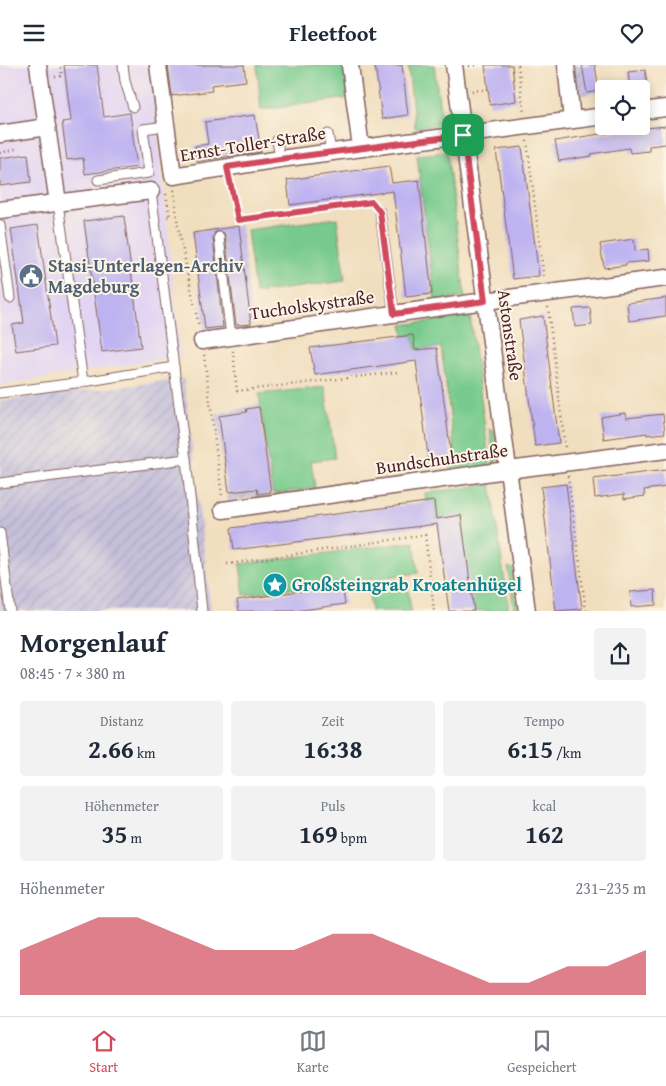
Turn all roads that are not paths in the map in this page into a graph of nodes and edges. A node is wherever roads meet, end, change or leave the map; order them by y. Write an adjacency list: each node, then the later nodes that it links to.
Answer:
1 (38, 65): 13 (street)
2 (123, 65): 7 (lane)
3 (158, 65): 12 (street, Ernst-Toller-Straße)
4 (350, 65): 18 (street)
5 (566, 65): 11 (street)
6 (460, 66): 16 (street, Astonstraße)
7 (134, 107)
8 (666, 108): 9 (street)
9 (650, 110)
10 (595, 117): 11 (street, Ernst-Toller-Straße)
11 (572, 120): 16 (street, Ernst-Toller-Straße)
12 (166, 126): 20 (street, Ernst-Toller-Straße); 21 (lane)
13 (47, 127): 14 (street); 23 (street)
14 (0, 134)
15 (328, 134): 19 (lane)
16 (463, 135): 18 (street, Ernst-Toller-Straße); 30 (street, Astonstraße)
17 (277, 140): 20 (lane)
18 (361, 148): 19 (street, Ernst-Toller-Straße)
19 (331, 152): 20 (street, Ernst-Toller-Straße)
20 (280, 159)
21 (98, 180)
22 (151, 191): 23 (street); 34 (lane)
23 (58, 203): 24 (street); 35 (lane)
24 (0, 209)
25 (380, 212): 31 (lane)
26 (0, 225): 29 (lane)
27 (219, 237): 32 (lane)
28 (666, 278): 30 (street, Tucholskystraße)
29 (10, 298)
30 (485, 301): 31 (street, Tucholskystraße); 39 (street, Astonstraße)
31 (394, 314): 32 (street, Tucholskystraße)
32 (231, 337): 33 (street, Tucholskystraße)
33 (202, 341)
34 (174, 367): 35 (lane); 38 (lane)
35 (83, 382): 36 (lane)
36 (0, 393)
37 (666, 450): 39 (street, Bundschuhstraße)
38 (186, 459): 40 (lane); 44 (lane)
39 (508, 470): 41 (street, Bundschuhstraße); 45 (street, Astonstraße)
40 (0, 483)
41 (223, 510)
42 (0, 533): 43 (lane)
43 (10, 611)
44 (202, 611)
45 (527, 611)

